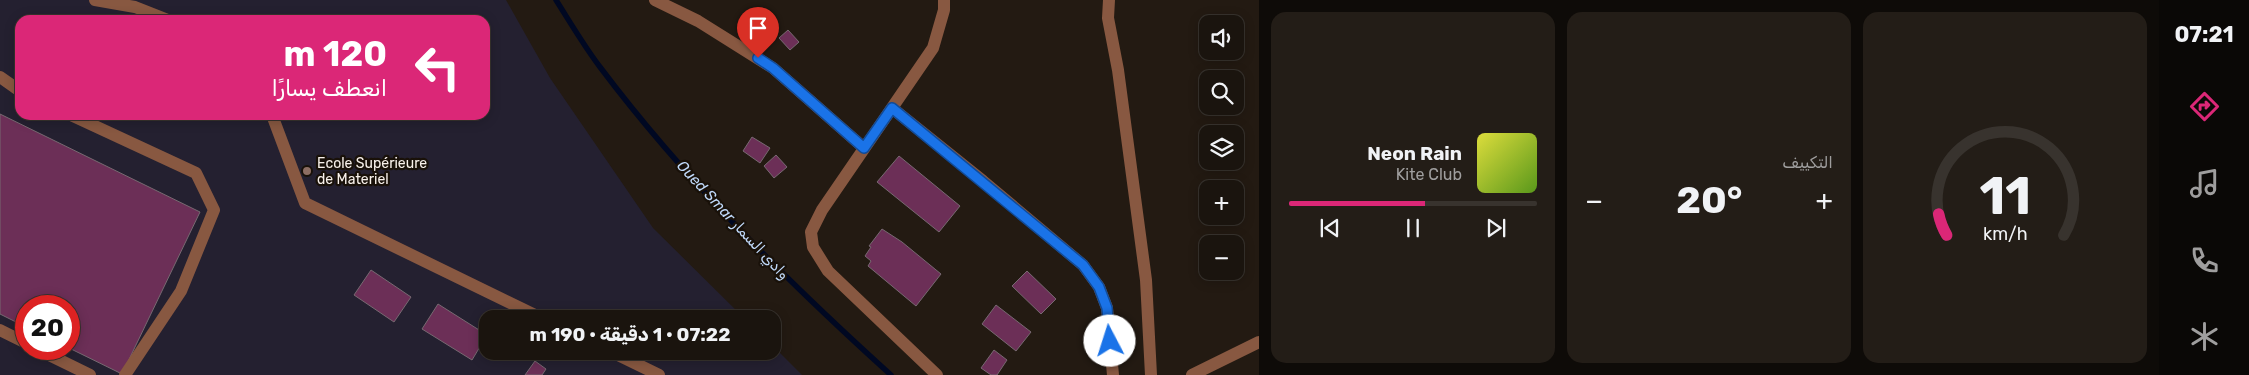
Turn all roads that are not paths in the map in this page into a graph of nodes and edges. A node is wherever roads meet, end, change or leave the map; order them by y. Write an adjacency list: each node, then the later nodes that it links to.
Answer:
1 (96, 0): 5 (lane)
2 (655, 0): 11 (lane)
3 (944, 0): 8 (lane)
4 (1109, 0): 23 (lane)
5 (155, 15)
6 (0, 77): 7 (lane)
7 (15, 88)
8 (892, 108): 11 (lane); 22 (lane)
9 (82, 120): 19 (lane)
10 (274, 120): 12 (lane)
11 (864, 148): 21 (lane)
12 (525, 310)
13 (0, 330): 14 (lane)
14 (15, 338)
15 (1259, 342): 24 (lane)
16 (60, 360): 18 (lane)
17 (628, 360): 20 (lane)
18 (90, 375)
19 (125, 375)
20 (659, 375)
21 (937, 375)
22 (1113, 375)
23 (1151, 375)
24 (1192, 375)

